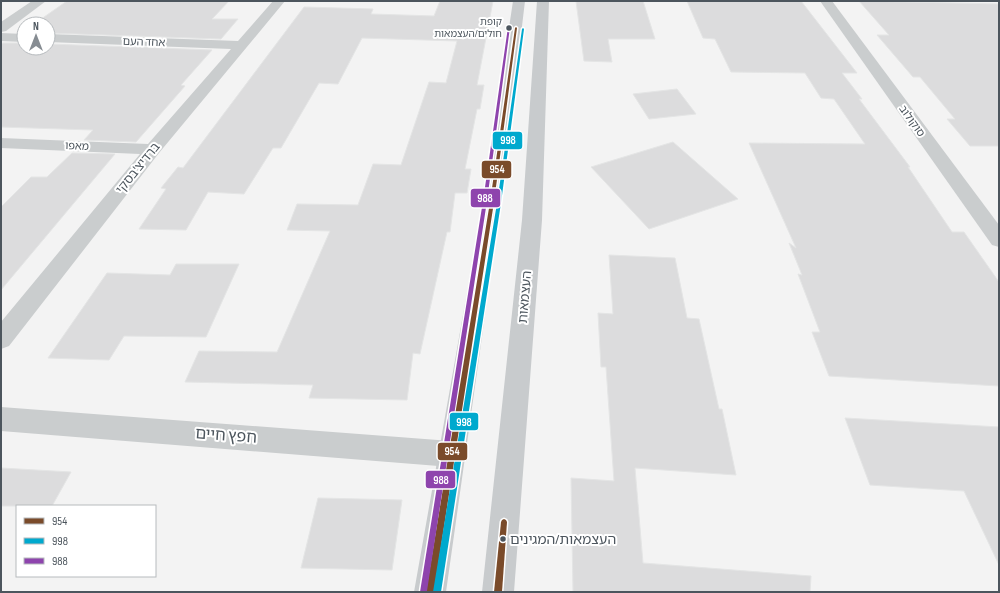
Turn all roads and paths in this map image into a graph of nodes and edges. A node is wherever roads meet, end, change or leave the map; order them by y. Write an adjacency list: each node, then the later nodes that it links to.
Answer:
1 (40, 1): 6 (street)
2 (279, 1): 10 (street, ברדיצ'בסקי)
3 (519, 1): 16 (main road)
4 (543, 1): 18 (main road, העצמאות)
5 (826, 1): 13 (street, סוקולוב)
6 (1, 28)
7 (1, 37): 8 (street)
8 (16, 38)
9 (56, 38): 10 (street, אחד העם)
10 (241, 45): 12 (street, ברדיצ'בסקי)
11 (1, 143): 12 (street, מאפו)
12 (153, 149): 14 (street, ברדיצ'בסקי)
13 (999, 240)
14 (1, 339)
15 (1, 419): 16 (street, חפץ חיים)
16 (451, 454): 17 (main road)
17 (430, 592)
18 (498, 592)

